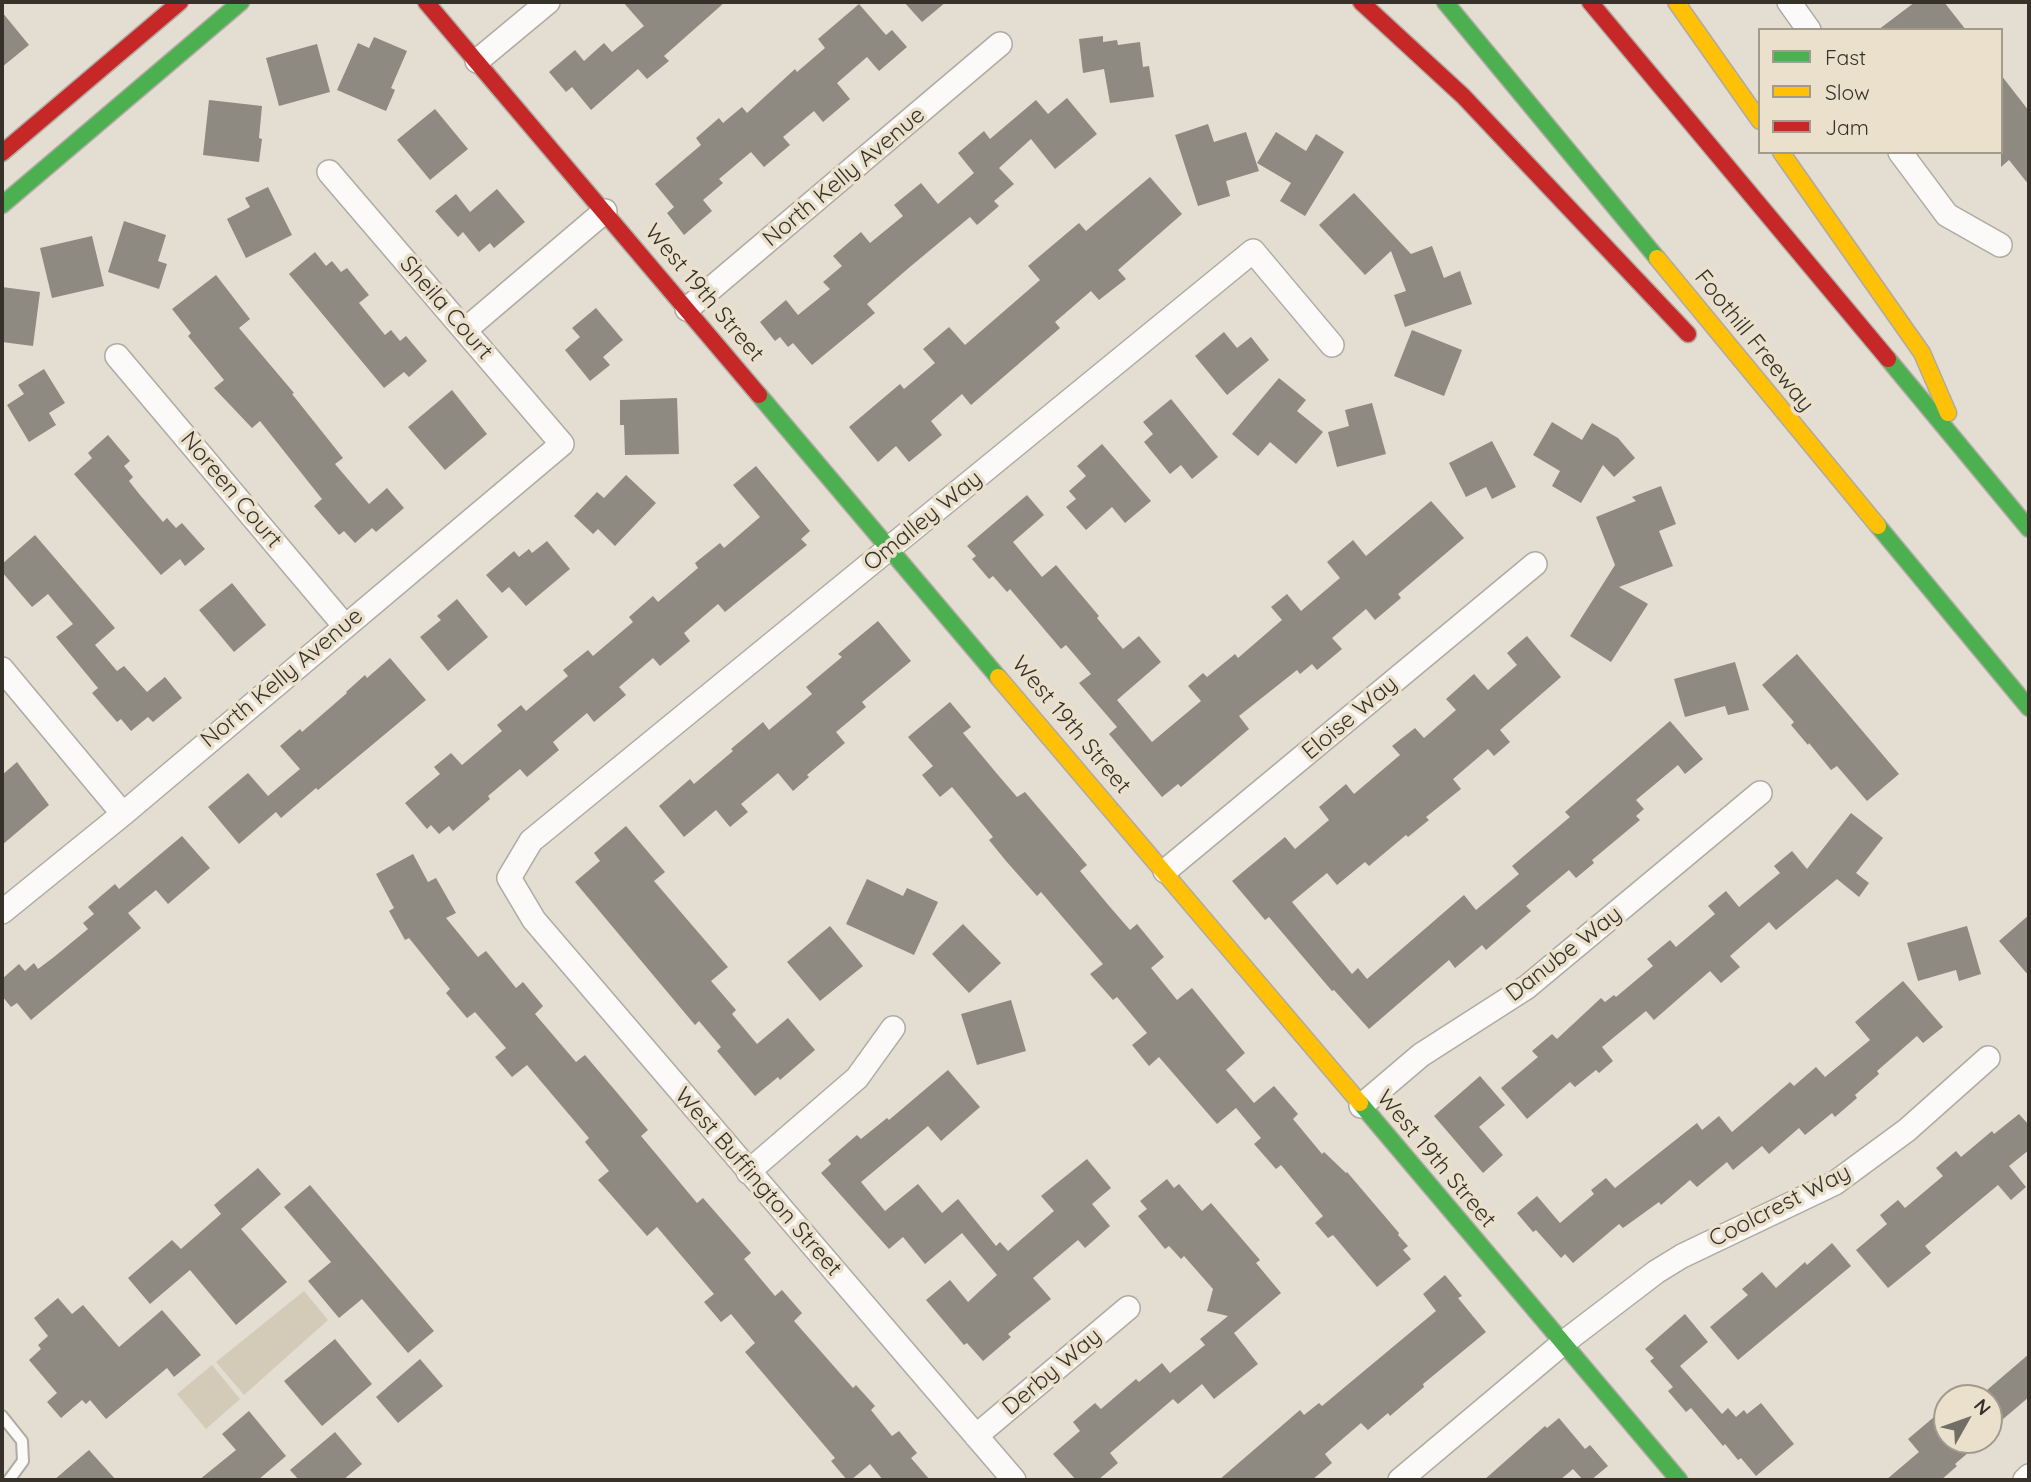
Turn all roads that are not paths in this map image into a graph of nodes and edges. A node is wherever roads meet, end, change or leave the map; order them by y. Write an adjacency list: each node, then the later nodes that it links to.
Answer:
1 (180, 2): 14 (main road)
2 (242, 2): 18 (main road)
3 (426, 2): 12 (main road, West 19th Street)
4 (548, 2): 12 (street)
5 (1361, 2): 24 (main road)
6 (1445, 2): 32 (main road, Foothill Freeway)
7 (1590, 2): 28 (main road)
8 (1676, 2): 13 (main road)
9 (1789, 2): 10 (street)
10 (1808, 28)
11 (1000, 44): 21 (street, North Kelly Avenue)
12 (477, 61): 19 (main road, West 19th Street)
13 (1758, 118)
14 (2, 153)
15 (1782, 154): 28 (main road)
16 (1901, 154): 20 (street)
17 (329, 172): 22 (street, Sheila Court)
18 (2, 205)
19 (605, 211): 21 (main road, West 19th Street); 22 (street)
20 (2000, 245)
21 (687, 309): 30 (main road, West 19th Street)
22 (465, 330): 27 (street, Sheila Court)
23 (1332, 345): 30 (street, Omalley Way)
24 (1703, 351)
25 (117, 356): 33 (street, Noreen Court)
26 (1780, 432): 32 (main road)
27 (562, 444): 33 (street, North Kelly Avenue)
28 (1966, 453): 29 (main road)
29 (2029, 529)
30 (891, 548): 38 (main road, West 19th Street); 39 (street, Omalley Way)
31 (1535, 564): 38 (street, Eloise Way)
32 (1951, 616): 35 (main road, Foothill Freeway)
33 (344, 625): 37 (street, North Kelly Avenue)
34 (2, 669): 37 (street)
35 (2029, 708)
36 (1760, 793): 43 (street, Danube Way)
37 (123, 814): 40 (street, North Kelly Avenue)
38 (1165, 872): 43 (main road, West 19th Street)
39 (509, 878): 44 (street, West Buffington Street)
40 (2, 912)
41 (893, 1028): 44 (street)
42 (1988, 1058): 46 (street, Coolcrest Way)
43 (1362, 1106): 46 (main road, West 19th Street)
44 (748, 1172): 48 (street, West Buffington Street)
45 (1128, 1308): 48 (street, Derby Way)
46 (1563, 1343): 52 (street, Coolcrest Way); 53 (main road, West 19th Street)
47 (2, 1416): 50 (lane)
48 (976, 1436): 51 (street, West Buffington Street)
49 (2029, 1476): 54 (street)
50 (9, 1480)
51 (1014, 1480)
52 (1400, 1480)
53 (1679, 1480)
54 (2025, 1480)

